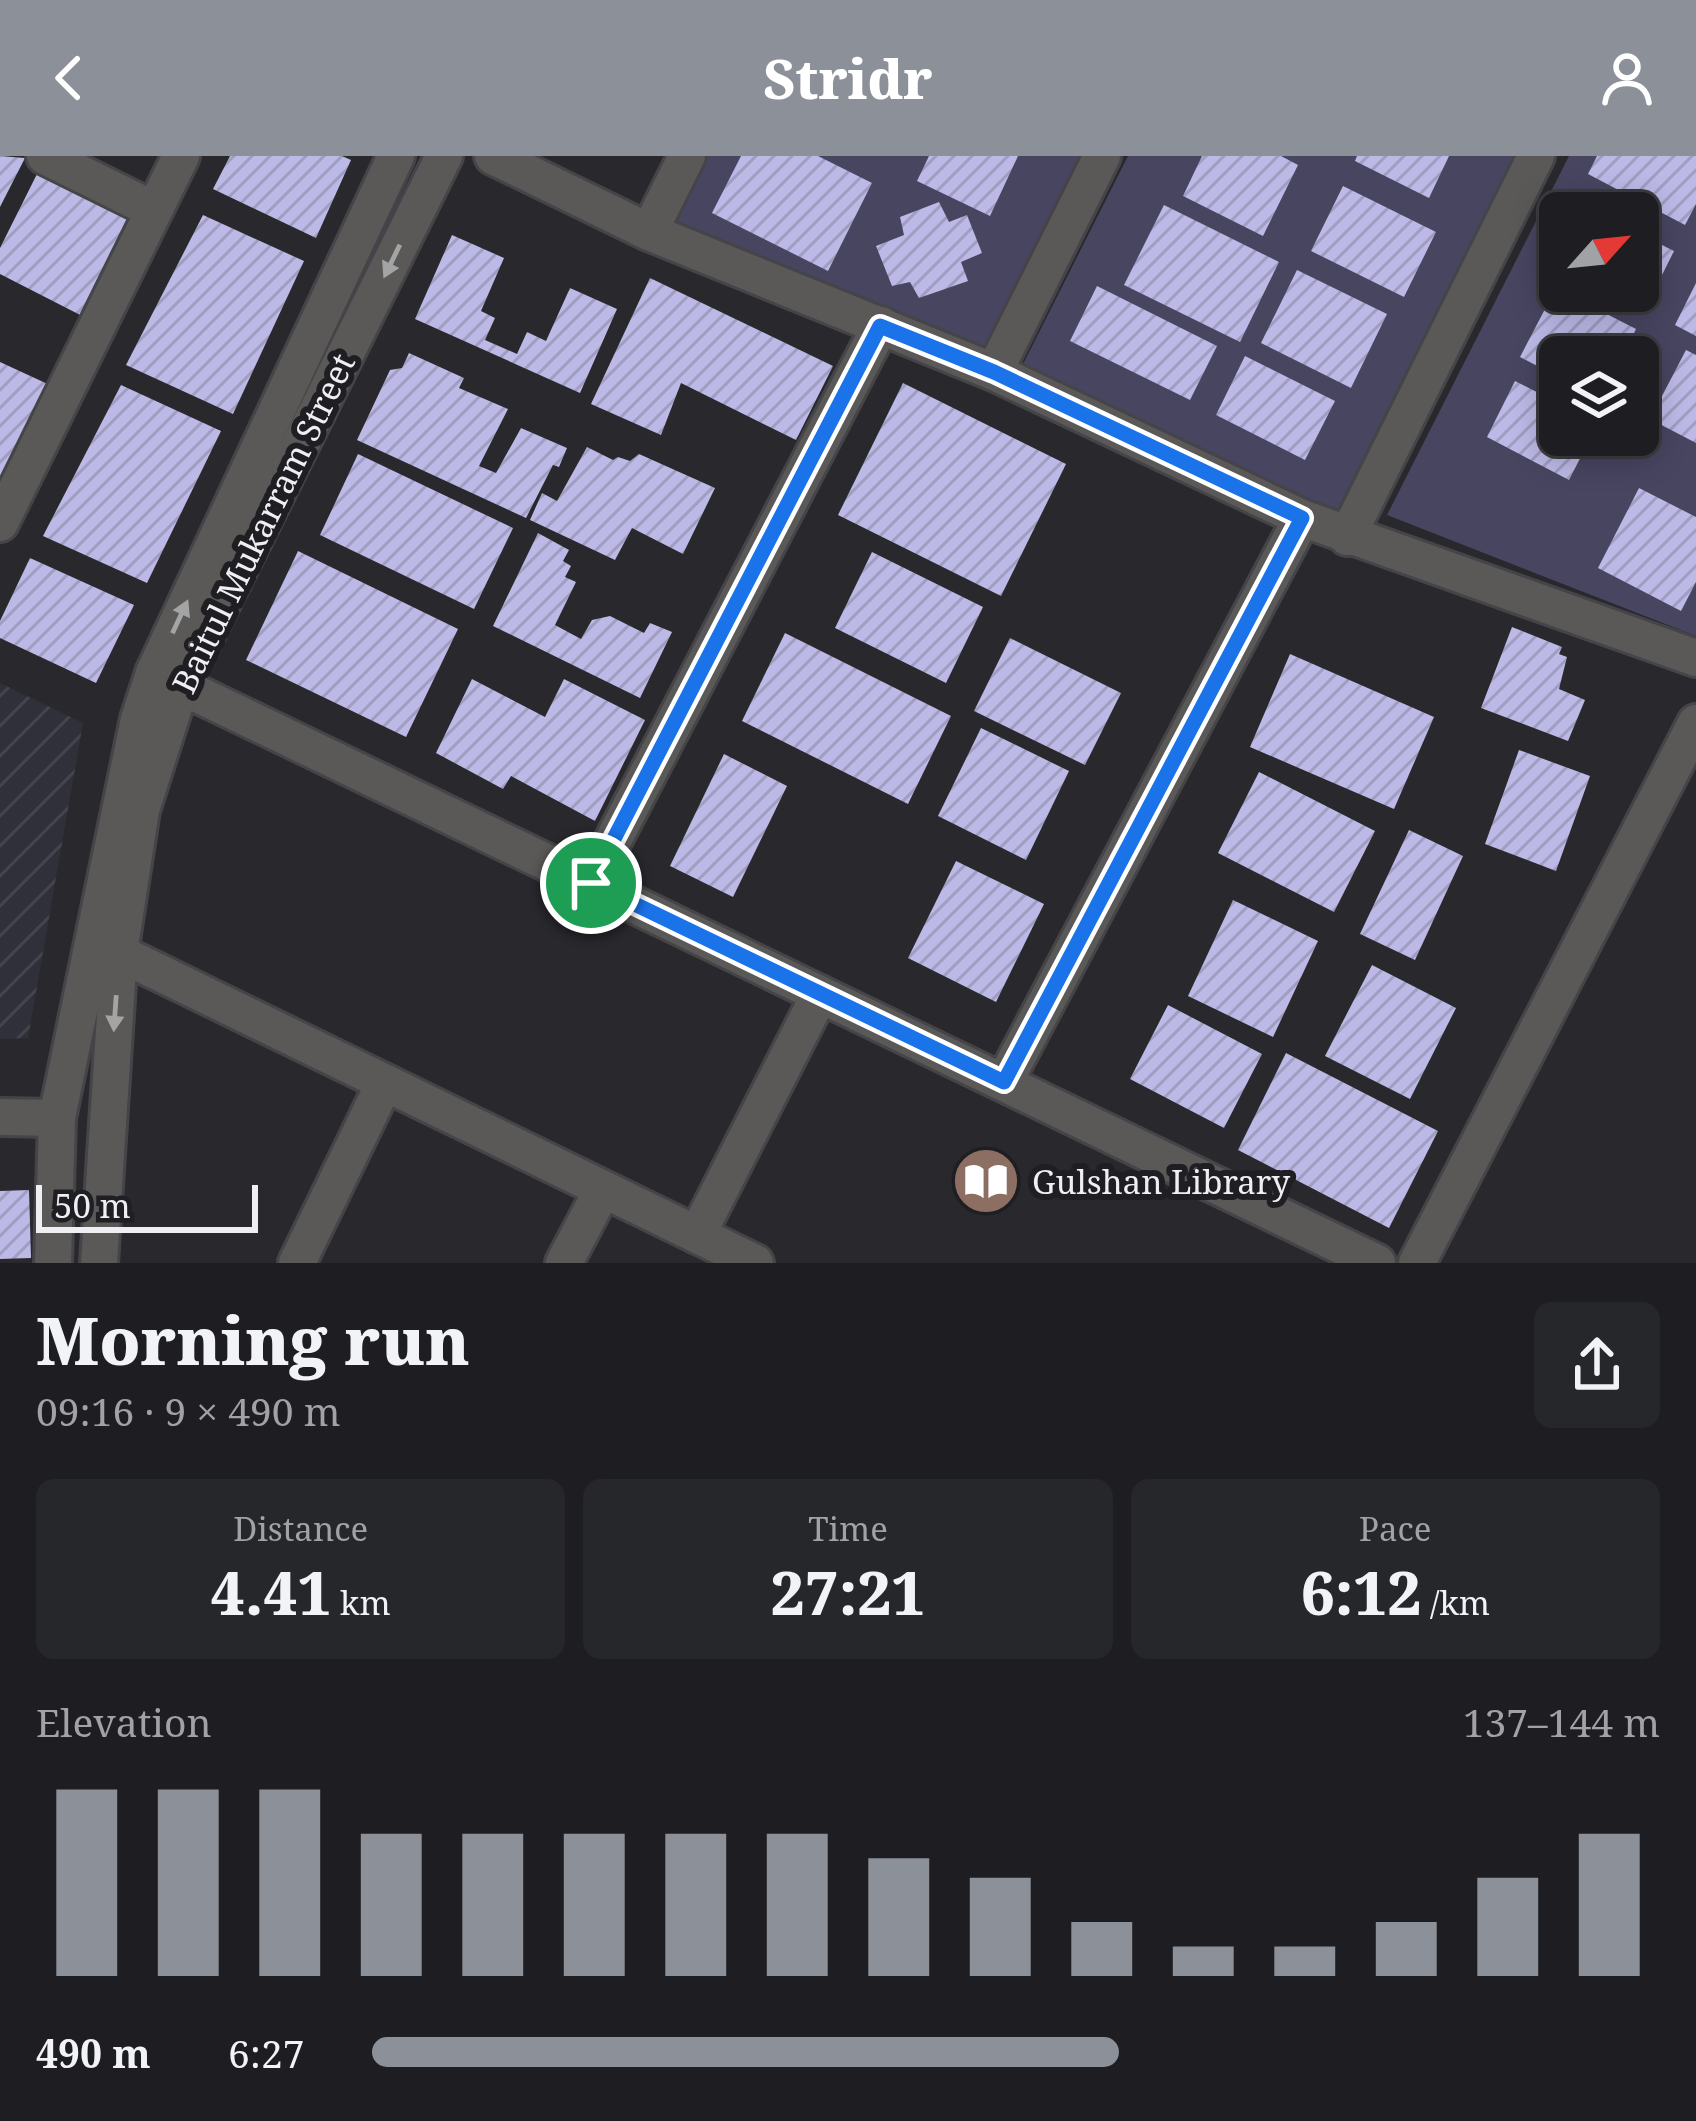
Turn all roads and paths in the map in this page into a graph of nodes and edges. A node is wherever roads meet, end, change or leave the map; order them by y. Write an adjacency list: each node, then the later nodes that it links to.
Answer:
1 (44, 156): 9 (street)
2 (181, 156): 9 (street)
3 (396, 156): 17 (street, Baitul Mukarram Street, one-way to 3)
4 (444, 156): 17 (street, Baitul Mukarram Street, one-way to 17)
5 (493, 156): 10 (street)
6 (687, 156): 10 (street)
7 (1102, 156): 12 (street)
8 (1536, 156): 15 (street)
9 (154, 209): 14 (street)
10 (649, 232): 11 (street)
11 (880, 326): 12 (street); 19 (street)
12 (994, 372): 13 (street)
13 (1302, 518): 15 (street); 22 (street)
14 (0, 523)
15 (1347, 537): 16 (street)
16 (1696, 658)
17 (167, 679): 19 (street); 20 (street, Baitul Mukarram Street); 25 (street, Baitul Mukarram Street)
18 (1696, 723): 34 (street)
19 (591, 883): 21 (street)
20 (118, 953): 23 (street); 30 (street, Baitul Mukarram Street, one-way to 30)
21 (820, 994): 22 (street); 27 (street)
22 (1004, 1082): 28 (street)
23 (384, 1084): 26 (street); 31 (street)
24 (0, 1117): 25 (street)
25 (58, 1118): 29 (street, Baitul Mukarram Street)
26 (603, 1189): 27 (street); 32 (street)
27 (697, 1234): 33 (street)
28 (1373, 1262)
29 (52, 1263)
30 (99, 1263)
31 (297, 1263)
32 (565, 1263)
33 (755, 1263)
34 (1418, 1263)

